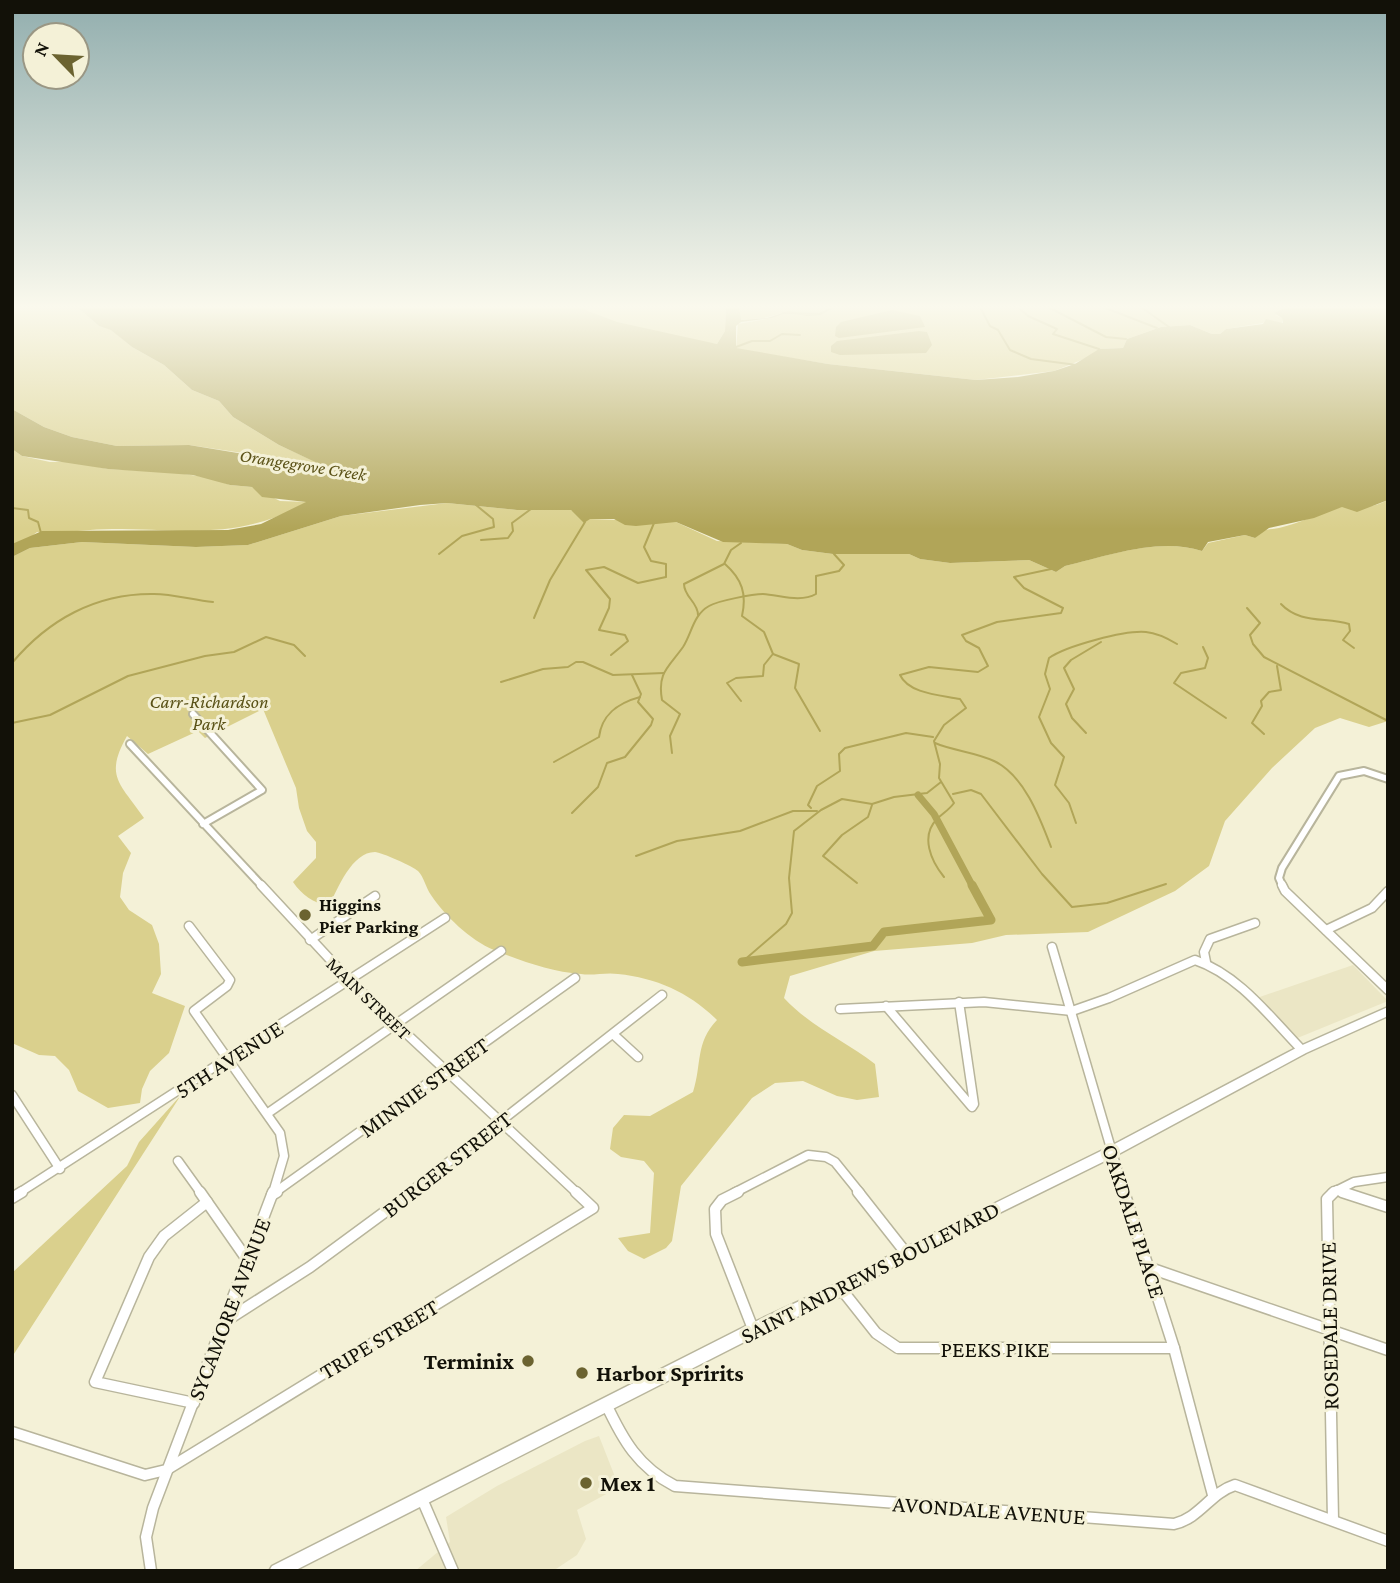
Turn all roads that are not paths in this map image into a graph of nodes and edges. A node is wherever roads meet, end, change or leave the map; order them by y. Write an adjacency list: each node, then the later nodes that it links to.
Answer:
1 (193, 714): 4 (street)
2 (130, 744): 4 (street, MAIN STREET)
3 (1388, 779): 10 (street)
4 (203, 824): 11 (street, MAIN STREET)
5 (1388, 891): 10 (street)
6 (375, 896): 11 (street)
7 (445, 918): 16 (street, 5TH AVENUE)
8 (1255, 923): 14 (street)
9 (189, 926): 28 (street, SYCAMORE AVENUE)
10 (1326, 930): 17 (street)
11 (310, 940): 16 (street, MAIN STREET)
12 (1052, 947): 22 (street, OAKDALE PLACE)
13 (501, 951): 24 (street)
14 (1206, 962): 22 (street); 26 (street)
15 (575, 978): 29 (street, MINNIE STREET)
16 (350, 981): 24 (street, MAIN STREET); 28 (street, 5TH AVENUE)
17 (1388, 990)
18 (662, 995): 25 (street, BURGER STREET)
19 (959, 1002): 20 (street); 20 (street); 22 (street)
20 (886, 1006): 21 (street)
21 (840, 1009)
22 (1072, 1011): 33 (street, OAKDALE PLACE)
23 (1388, 1011): 26 (main road, SAINT ANDREWS BOULEVARD)
24 (396, 1024): 29 (street, MAIN STREET); 31 (street)
25 (614, 1035): 27 (street); 32 (street, BURGER STREET)
26 (1302, 1050): 33 (main road, SAINT ANDREWS BOULEVARD)
27 (638, 1057)
28 (228, 1060): 31 (street, SYCAMORE AVENUE); 35 (street, 5TH AVENUE)
29 (447, 1071): 32 (street, MAIN STREET); 38 (street, MINNIE STREET)
30 (12, 1095): 35 (street)
31 (268, 1113): 38 (street, SYCAMORE AVENUE)
32 (500, 1121): 42 (street, MAIN STREET); 47 (street, BURGER STREET)
33 (1111, 1152): 43 (main road, SAINT ANDREWS BOULEVARD); 45 (street, OAKDALE PLACE)
34 (178, 1161): 40 (street)
35 (60, 1169): 39 (street, 5TH AVENUE)
36 (1388, 1177): 37 (street)
37 (1337, 1190): 41 (street); 48 (street, ROSEDALE DRIVE)
38 (272, 1196): 44 (street, SYCAMORE AVENUE)
39 (12, 1198)
40 (207, 1202): 44 (street); 52 (street)
41 (1388, 1207)
42 (593, 1208): 55 (street, TRIPE STREET)
43 (906, 1253): 46 (main road, SAINT ANDREWS BOULEVARD); 49 (street)
44 (246, 1258): 47 (street, SYCAMORE AVENUE)
45 (1150, 1268): 48 (street); 50 (street, OAKDALE PLACE)
46 (841, 1289): 49 (main road, SAINT ANDREWS BOULEVARD); 50 (street, PEEKS PIKE)
47 (224, 1322): 52 (street, SYCAMORE AVENUE)
48 (1328, 1329): 51 (street); 58 (street, ROSEDALE DRIVE)
49 (753, 1330): 53 (main road, SAINT ANDREWS BOULEVARD)
50 (1174, 1348): 56 (street, OAKDALE PLACE)
51 (1388, 1350)
52 (194, 1403): 55 (street, SYCAMORE AVENUE)
53 (606, 1404): 56 (street, AVONDALE AVENUE); 57 (main road, SAINT ANDREWS BOULEVARD)
54 (12, 1432): 55 (street)
55 (166, 1470): 60 (street, SYCAMORE AVENUE)
56 (1213, 1495): 58 (street)
57 (422, 1500): 61 (main road, SAINT ANDREWS BOULEVARD); 62 (street)
58 (1334, 1520): 59 (street)
59 (1388, 1541)
60 (151, 1571)
61 (277, 1571)
62 (453, 1571)

